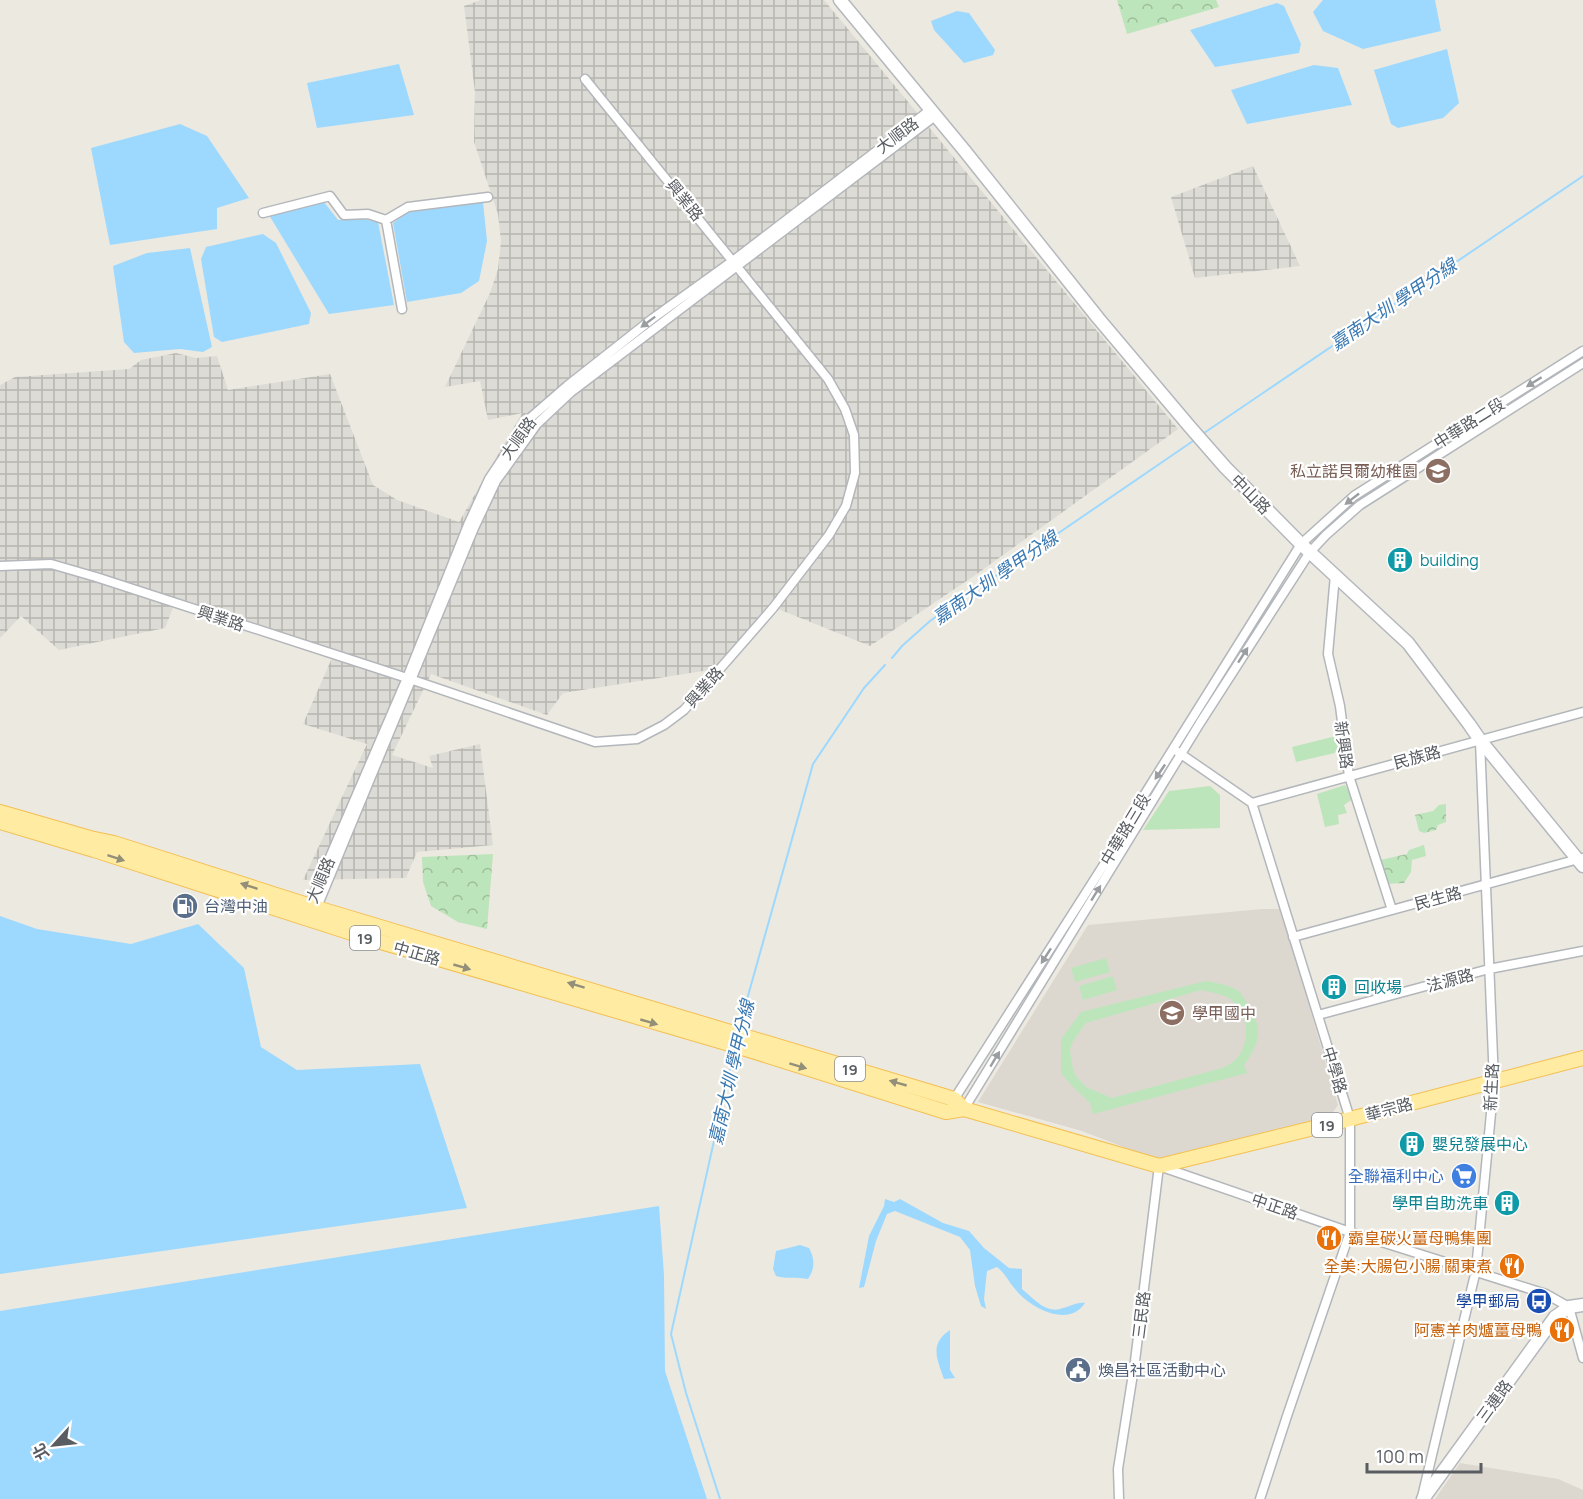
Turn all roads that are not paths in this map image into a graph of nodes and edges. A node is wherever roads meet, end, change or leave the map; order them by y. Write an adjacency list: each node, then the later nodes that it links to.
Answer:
1 (840, 0): 3 (main road, 中山路)
2 (585, 79): 7 (street, 興業路)
3 (932, 113): 7 (street, 大順路); 11 (main road, 中山路)
4 (488, 197): 6 (street)
5 (263, 213): 6 (street)
6 (386, 220): 8 (street)
7 (736, 263): 14 (street, 大順路); 14 (street, 興業路)
8 (402, 309)
9 (1583, 351): 11 (street, 中華路二段, one-way to 11)
10 (1583, 363): 11 (street, 中華路二段)
11 (1306, 548): 13 (main road, 中山路); 17 (street, 中華路三段)
12 (0, 566): 14 (street, 興業路)
13 (1335, 575): 16 (main road, 中山路); 18 (street, 新興路)
14 (409, 679): 26 (street, 大順路)
15 (1583, 712): 16 (street, 民族路)
16 (1479, 740): 18 (street, 民族路); 22 (main road, 中山路); 24 (street, 新生路)
17 (1178, 752): 19 (street); 34 (street, 中華路三段, one-way to 17); 34 (street, 中華路三段, one-way to 34)
18 (1349, 776): 19 (street, 民族路); 25 (street, 新興路)
19 (1252, 803): 27 (street, 中學路)
20 (0, 812): 23 (main road, 中正路 / 19)
21 (0, 822): 23 (main road, 中正路 / 19, one-way to 23)
22 (1581, 861): 24 (street, 民生路)
23 (205, 879): 26 (main road, 中正路 / 19)
24 (1486, 885): 25 (street, 民生路); 29 (street, 新生路)
25 (1392, 910): 27 (street, 民生路)
26 (311, 913): 31 (main road, 中正路 / 19)
27 (1293, 937): 30 (street, 中學路)
28 (1583, 951): 29 (street, 法源路)
29 (1489, 969): 30 (street, 法源路); 33 (street, 新生路)
30 (1318, 1016): 35 (street, 中學路)
31 (738, 1041): 34 (main road, 中正路 / 19, one-way to 31); 34 (main road, 中正路 / 19, one-way to 34)
32 (1583, 1058): 33 (main road, 華宗路 / 19)
33 (1494, 1082): 35 (main road, 華宗路 / 19); 38 (street, 新生路)
34 (959, 1104): 36 (main road, 中正路 / 19)
35 (1350, 1119): 36 (main road, 華宗路 / 19); 37 (street, 中學路)
36 (1159, 1166): 37 (street, 中正路); 42 (street, 三民路)
37 (1350, 1232): 38 (street, 中正路); 43 (street, 中學路)
38 (1476, 1270): 40 (street, 中正路); 44 (street, 新生路)
39 (1583, 1305): 40 (main road)
40 (1569, 1307): 41 (street); 44 (main road, 三連路)
41 (1583, 1358)
42 (1119, 1499)
43 (1260, 1499)
44 (1422, 1499)

